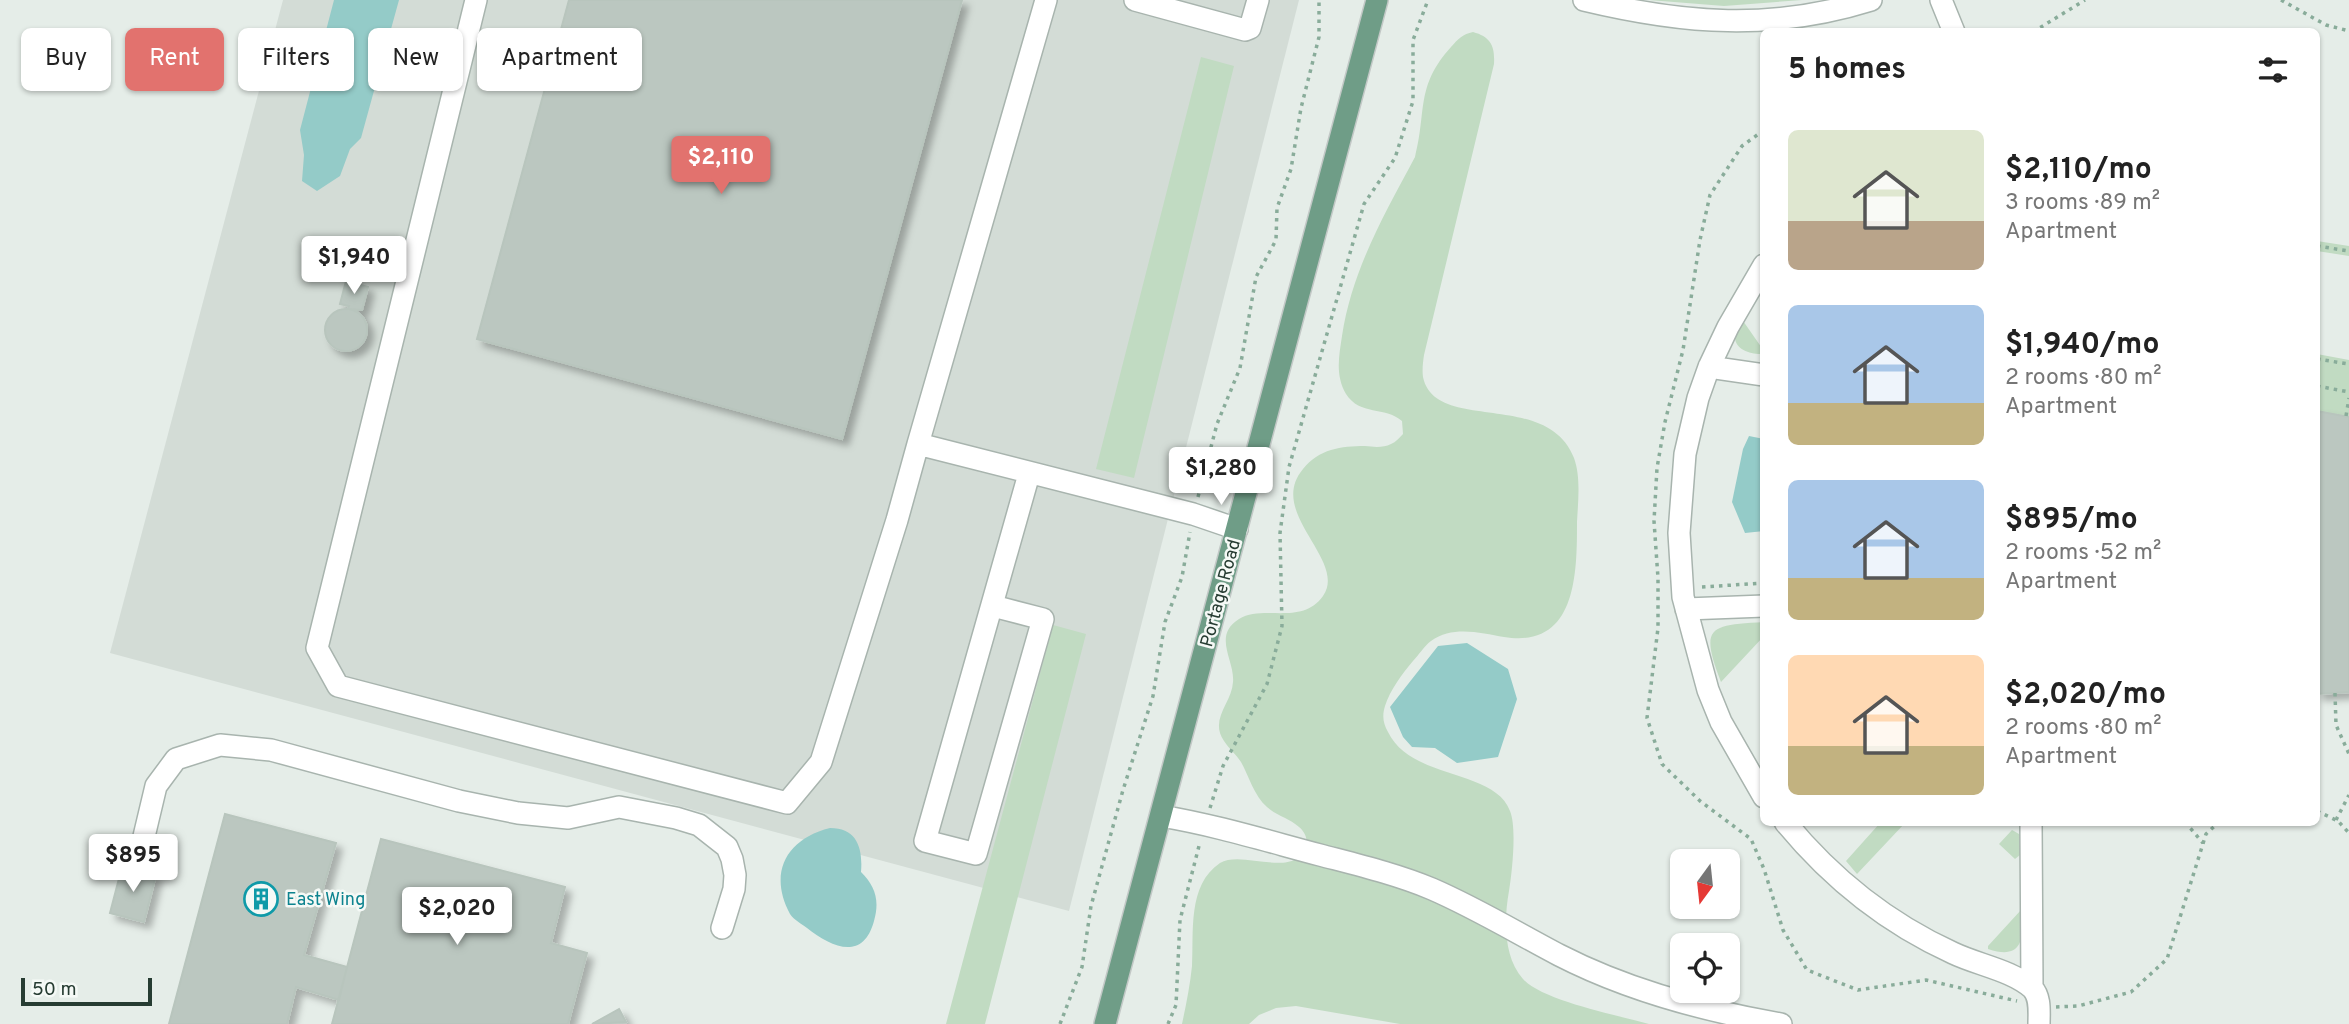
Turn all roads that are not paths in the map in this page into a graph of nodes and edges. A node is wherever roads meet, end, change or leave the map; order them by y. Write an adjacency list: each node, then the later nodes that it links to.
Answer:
1 (476, 0): 13 (street)
2 (1046, 0): 13 (street)
3 (1135, 0): 4 (street)
4 (1258, 0)
5 (1377, 0): 15 (main road, Portage Road)
6 (1584, 0): 7 (street)
7 (1871, 0)
8 (1941, 0): 9 (street)
9 (1952, 28)
10 (1760, 272): 11 (street)
11 (1709, 367): 12 (street); 18 (street)
12 (1760, 374)
13 (918, 444): 14 (street)
14 (1029, 474): 15 (street); 16 (street)
15 (1237, 529): 20 (main road, Portage Road)
16 (993, 606): 16 (street)
17 (1760, 606): 18 (street)
18 (1686, 610): 19 (street)
19 (1760, 790)
20 (1161, 816): 26 (main road, Portage Road); 27 (street)
21 (1789, 826): 25 (street)
22 (2031, 826): 25 (street)
23 (136, 870): 24 (street)
24 (722, 928)
25 (2032, 988): 28 (street)
26 (1105, 1024)
27 (1782, 1024)
28 (2039, 1024)

